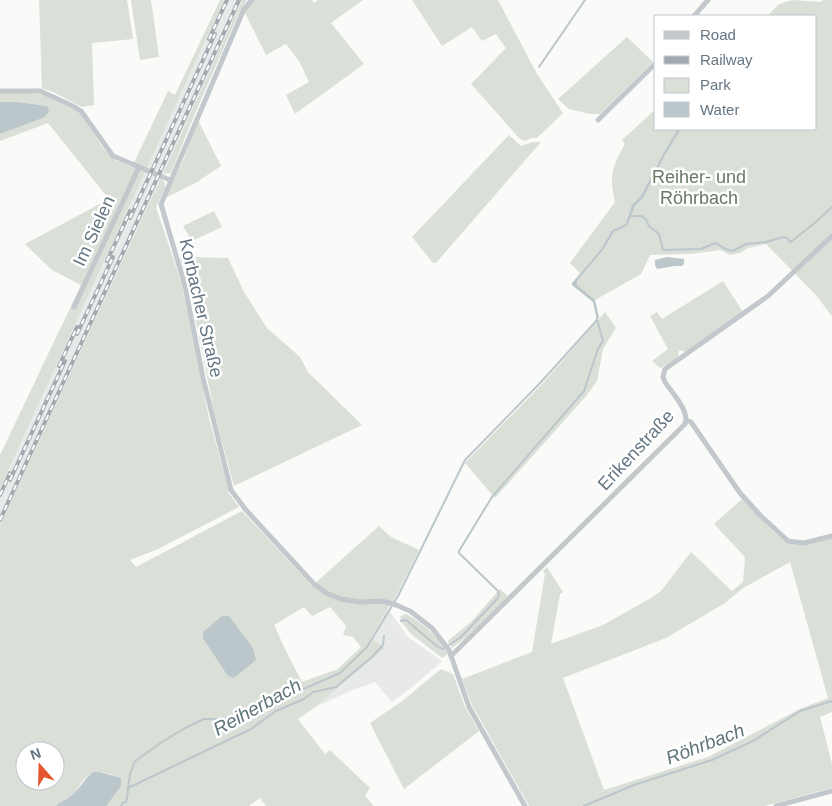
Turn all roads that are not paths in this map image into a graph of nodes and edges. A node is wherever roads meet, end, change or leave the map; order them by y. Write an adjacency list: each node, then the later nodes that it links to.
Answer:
1 (252, 0): 8 (street, Korbacher Straße)
2 (708, 0): 3 (street)
3 (695, 15)
4 (654, 65): 6 (street)
5 (0, 91): 7 (street)
6 (598, 120)
7 (139, 167): 8 (street); 10 (street, Im Sielen)
8 (170, 180): 13 (street, Korbacher Straße)
9 (832, 236): 11 (street, Erikenstraße)
10 (74, 307)
11 (686, 420): 12 (street); 13 (street, Erikenstraße)
12 (832, 536)
13 (450, 653): 15 (street)
14 (832, 792): 16 (street)
15 (525, 806)
16 (776, 806)

